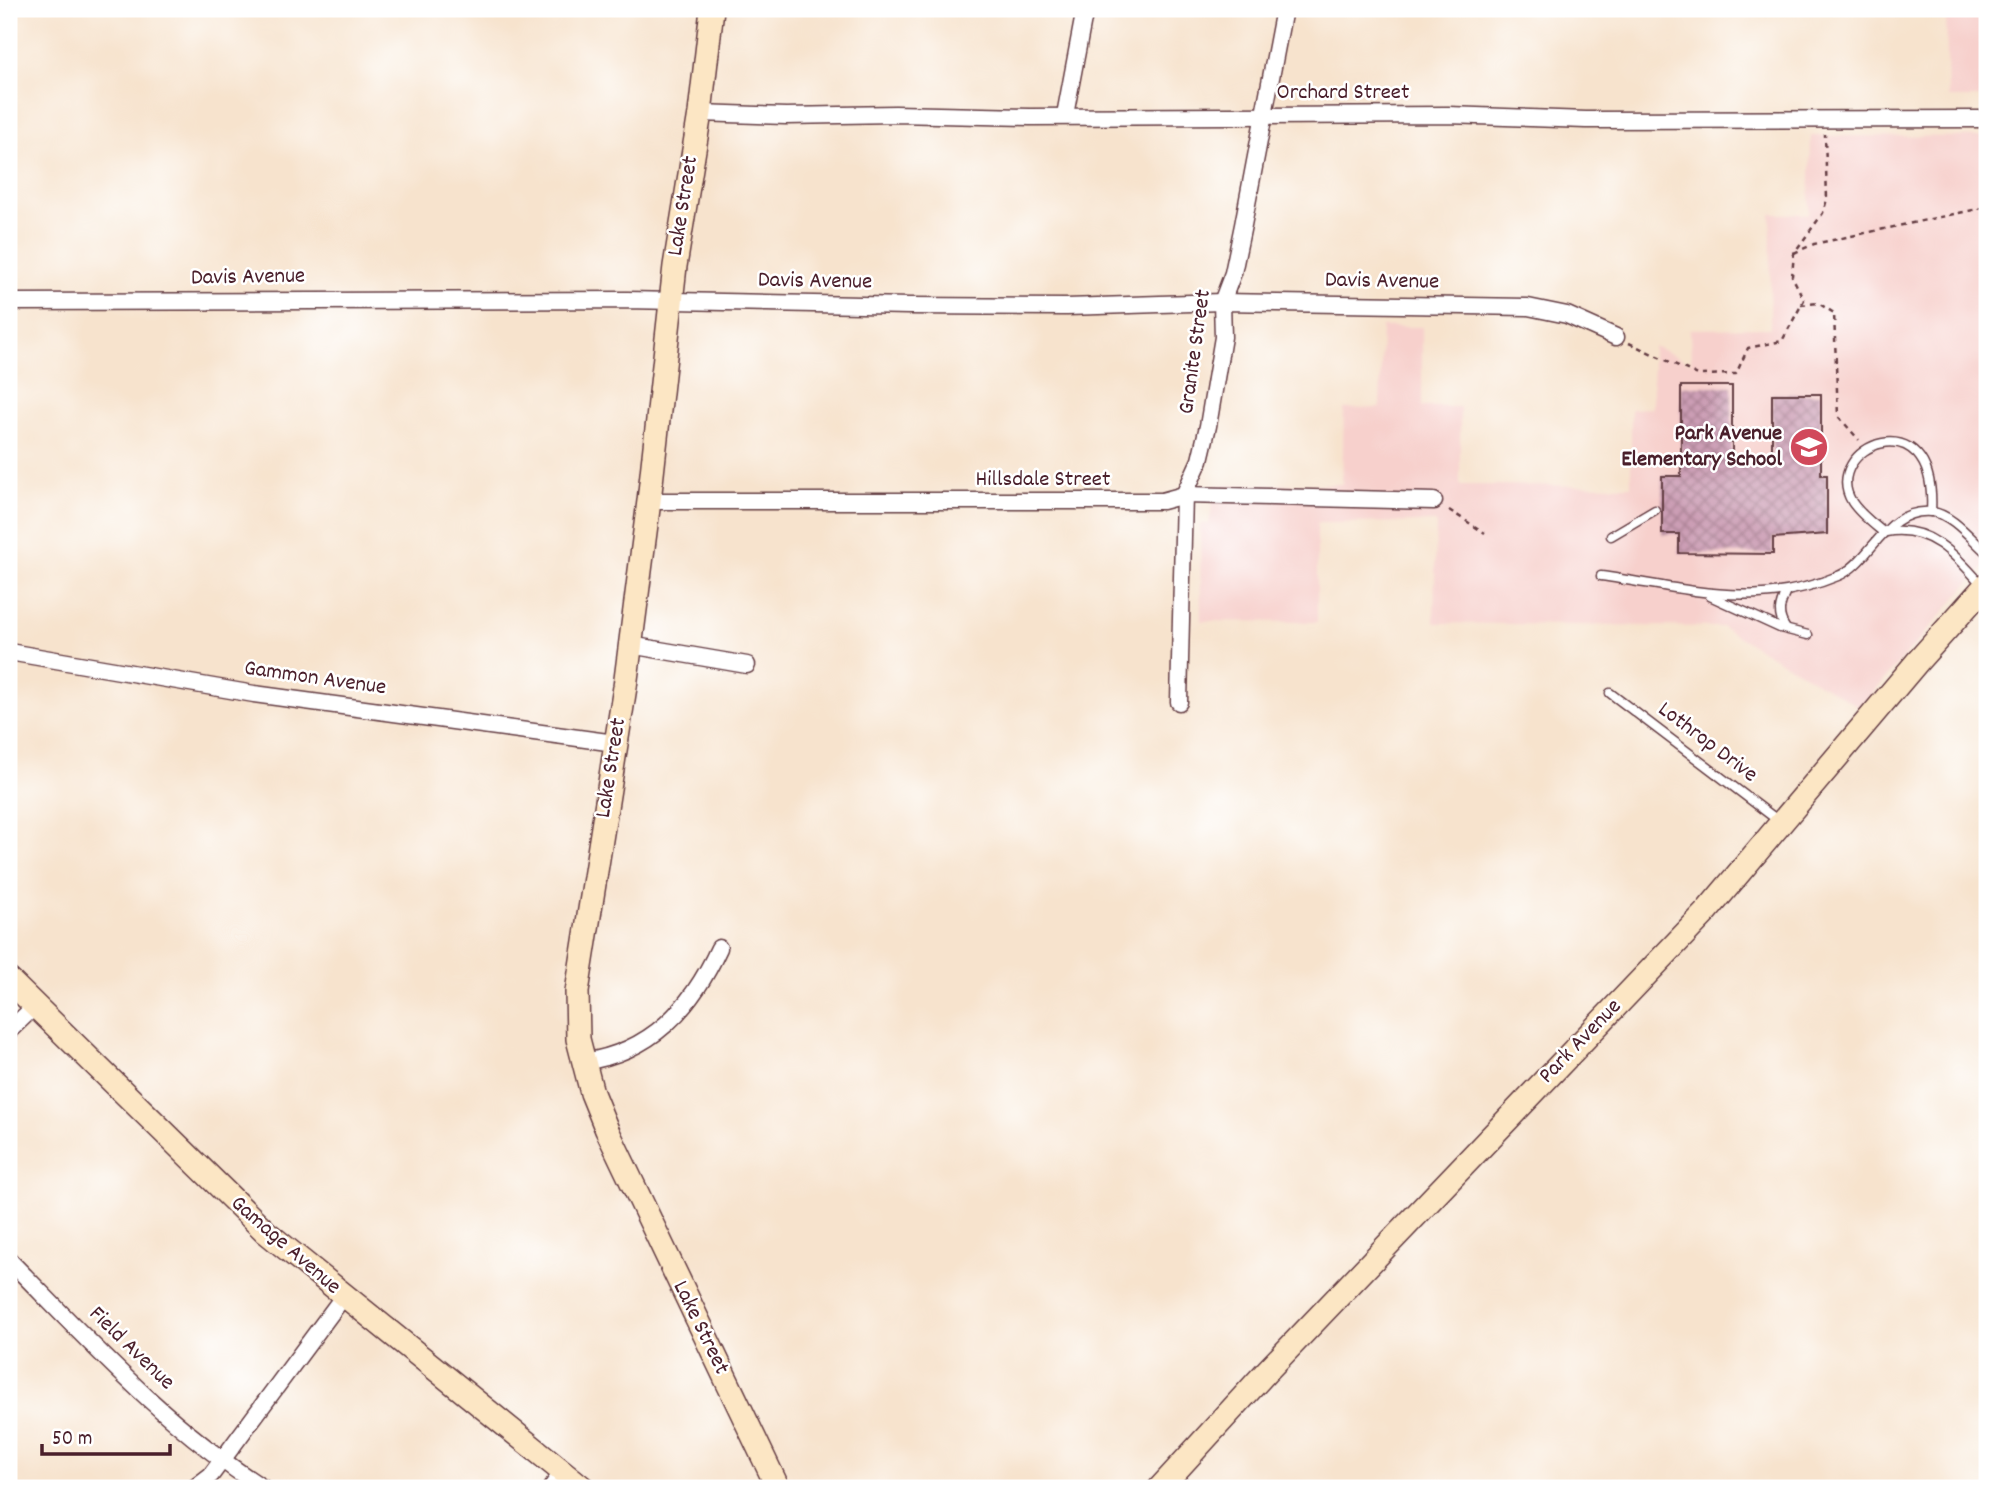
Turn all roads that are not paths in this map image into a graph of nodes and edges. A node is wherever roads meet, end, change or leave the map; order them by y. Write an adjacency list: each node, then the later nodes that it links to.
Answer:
1 (712, 9): 4 (street, Lake Street)
2 (1085, 9): 5 (street)
3 (1284, 9): 6 (street, Granite Street)
4 (699, 113): 5 (street, Orchard Street); 10 (street, Lake Street)
5 (1065, 115): 6 (street, Orchard Street)
6 (1263, 115): 7 (street, Orchard Street); 9 (street, Granite Street)
7 (1987, 119)
8 (9, 302): 10 (street, Davis Avenue)
9 (1222, 302): 10 (street, Davis Avenue); 11 (street, Davis Avenue); 12 (street, Granite Street)
10 (671, 303): 13 (street, Lake Street)
11 (1616, 337)
12 (1184, 495): 13 (street, Hillsdale Street); 14 (street, Hillsdale Street); 30 (street, Granite Street)
13 (649, 501): 26 (street, Lake Street)
14 (1434, 501)
15 (1655, 510): 18 (lane)
16 (1931, 512): 17 (lane); 17 (lane); 19 (lane)
17 (1883, 532): 21 (lane); 22 (lane)
18 (1611, 536)
19 (1987, 553)
20 (1601, 576): 23 (lane)
21 (1986, 586): 32 (street, Park Avenue)
22 (1786, 592): 23 (lane); 24 (lane)
23 (1708, 595): 24 (lane)
24 (1786, 629): 25 (lane)
25 (1808, 635)
26 (630, 645): 28 (street); 31 (street, Lake Street)
27 (9, 652): 31 (street, Gammon Avenue)
28 (747, 665)
29 (1610, 693): 32 (lane, Lothrop Drive)
30 (1179, 702)
31 (615, 743): 37 (street, Lake Street)
32 (1783, 823): 46 (street, Park Avenue)
33 (719, 948): 37 (street)
34 (9, 980): 35 (street, Gamage Avenue)
35 (35, 1006): 36 (street); 39 (street, Gamage Avenue)
36 (9, 1031)
37 (583, 1062): 45 (street, Lake Street)
38 (9, 1260): 40 (street, Field Avenue)
39 (343, 1297): 40 (street); 41 (street, Gamage Avenue)
40 (222, 1459): 42 (street); 43 (street, Field Avenue)
41 (557, 1480): 44 (street, Gamage Avenue)
42 (194, 1488)
43 (263, 1488)
44 (583, 1488)
45 (778, 1488)
46 (1160, 1488)

